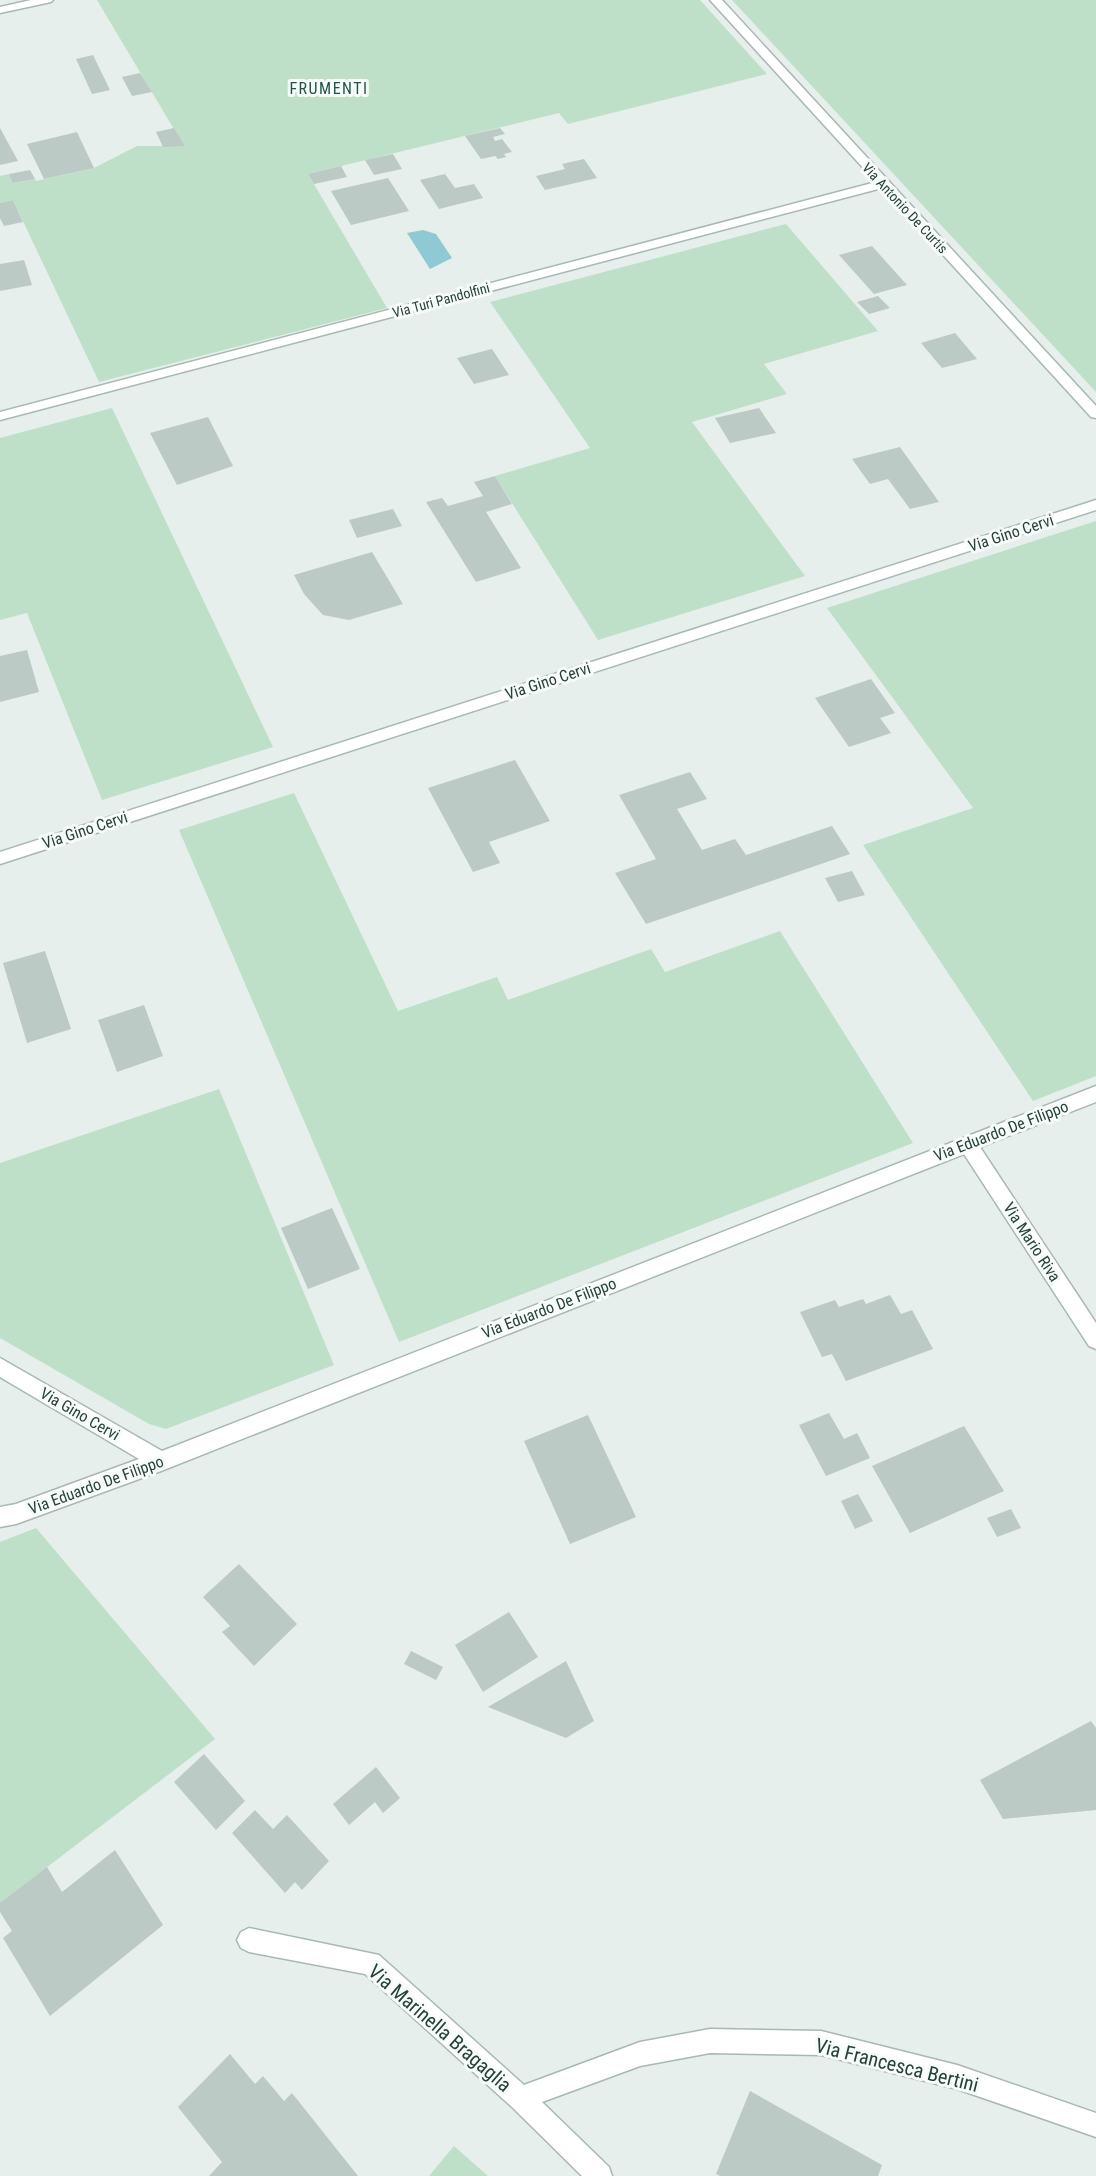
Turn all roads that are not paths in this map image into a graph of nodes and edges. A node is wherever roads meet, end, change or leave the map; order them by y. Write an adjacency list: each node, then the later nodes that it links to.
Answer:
1 (47, 0): 3 (street)
2 (716, 0): 4 (street, Via Antonio De Curtis)
3 (0, 10)
4 (882, 184): 5 (street, Via Antonio De Curtis); 6 (street, Via Turi Pandolfini)
5 (1096, 414)
6 (0, 416)
7 (1096, 505): 8 (street, Via Gino Cervi)
8 (0, 858)
9 (1096, 1094): 10 (street, Via Eduardo De Filippo)
10 (968, 1144): 11 (street, Via Mario Riva); 13 (street, Via Eduardo De Filippo)
11 (1096, 1340)
12 (0, 1367): 13 (street, Via Gino Cervi)
13 (161, 1461): 14 (street, Via Eduardo De Filippo)
14 (0, 1517)
15 (249, 1940): 16 (street, Via Marinella Bragaglia)
16 (521, 2098): 17 (street, Via Francesca Bertini); 18 (street, Via Marinella Bragaglia)
17 (1096, 2125)
18 (600, 2176)

